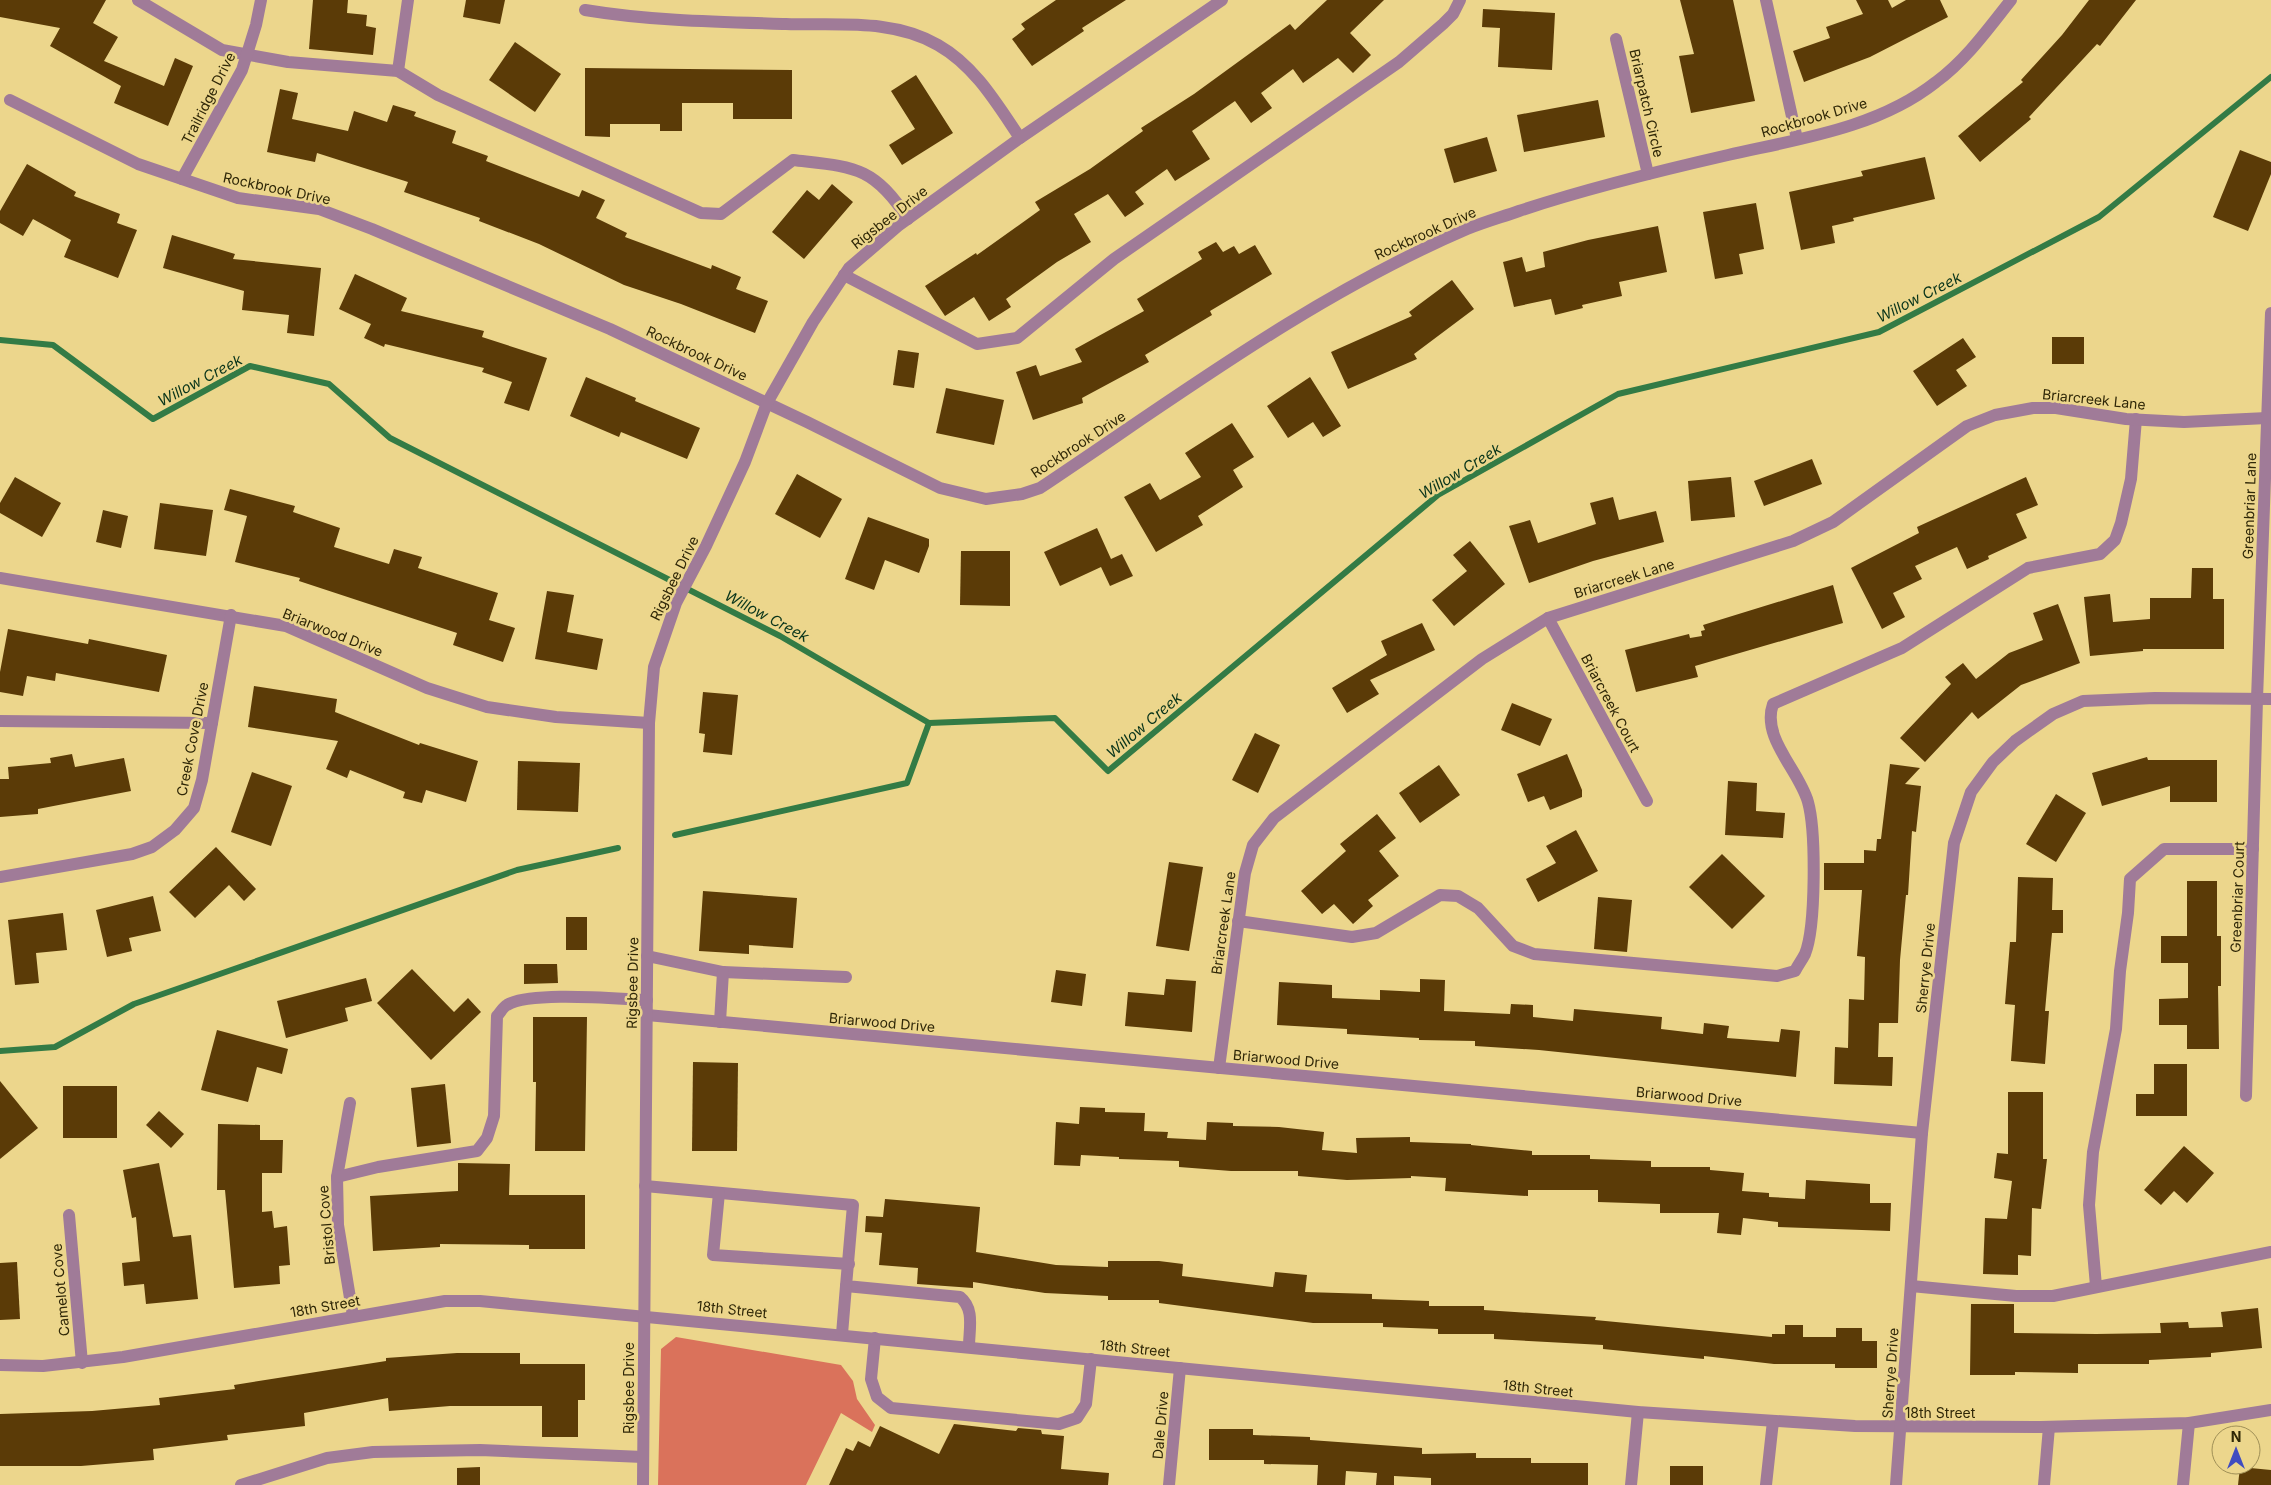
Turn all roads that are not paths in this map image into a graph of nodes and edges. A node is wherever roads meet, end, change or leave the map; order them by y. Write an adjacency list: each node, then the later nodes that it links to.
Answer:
1 (138, 0): 10 (street)
2 (261, 0): 10 (street, Trailridge Drive)
3 (408, 0): 11 (street)
4 (1222, 0): 13 (street, Rigsbee Drive)
5 (1460, 0): 18 (street)
6 (1766, 0): 14 (street)
7 (2011, 0): 14 (street, Rockbrook Drive)
8 (585, 10): 13 (street)
9 (1616, 39): 15 (street, Briarpatch Circle)
10 (247, 56): 11 (street); 16 (street, Trailridge Drive)
11 (398, 71): 17 (street)
12 (10, 100): 16 (street, Rockbrook Drive)
13 (1020, 138): 17 (street, Rigsbee Drive)
14 (1797, 140): 15 (street, Rockbrook Drive)
15 (1648, 174): 20 (street, Rockbrook Drive)
16 (182, 179): 20 (street, Rockbrook Drive)
17 (908, 219): 18 (street, Rigsbee Drive)
18 (844, 275): 20 (street, Rigsbee Drive)
19 (2271, 314): 21 (street, Greenbriar Lane)
20 (767, 403): 29 (street, Rigsbee Drive)
21 (2267, 418): 22 (street, Briarcreek Lane); 26 (street, Greenbriar Lane)
22 (2136, 420): 25 (street, Briarcreek Lane); 34 (street)
23 (0, 578): 24 (street, Briarwood Drive)
24 (231, 615): 29 (street, Briarwood Drive); 30 (street, Creek Cove Drive)
25 (1548, 618): 31 (street, Briarcreek Court); 34 (street, Briarcreek Lane)
26 (2257, 699): 27 (street, Sherrye Drive); 32 (street, Greenbriar Court); 44 (street, Sherrye Drive)
27 (2271, 699)
28 (0, 721): 30 (street)
29 (649, 723): 35 (street, Rigsbee Drive)
30 (212, 724): 33 (street, Creek Cove Drive)
31 (1647, 801)
32 (2253, 849): 42 (street, Greenbriar Court); 53 (street)
33 (0, 877)
34 (1238, 921): 41 (street, Briarcreek Lane)
35 (647, 956): 36 (street); 38 (street, Rigsbee Drive)
36 (723, 972): 37 (street); 40 (street)
37 (846, 977)
38 (647, 1000): 39 (street, Rigsbee Drive); 45 (street)
39 (647, 1015): 40 (street, Briarwood Drive); 46 (street, Rigsbee Drive)
40 (720, 1022): 41 (street, Briarwood Drive)
41 (1219, 1068): 44 (street, Briarwood Drive)
42 (2246, 1096)
43 (350, 1103): 45 (street, Bristol Cove)
44 (1922, 1133): 52 (street, Sherrye Drive)
45 (337, 1177): 55 (street, Bristol Cove)
46 (645, 1186): 47 (street); 54 (street, Rigsbee Drive)
47 (719, 1193): 50 (street); 50 (street)
48 (68, 1215): 60 (street, Camelot Cove)
49 (2271, 1252): 53 (street)
50 (849, 1264): 51 (street)
51 (846, 1286): 56 (street); 58 (street)
52 (1911, 1286): 53 (street); 67 (street, Sherrye Drive)
53 (2096, 1286)
54 (644, 1315): 55 (street, 18th Street); 56 (street, 18th Street); 69 (street, Rigsbee Drive)
55 (353, 1316): 60 (street, 18th Street)
56 (842, 1334): 57 (street, 18th Street)
57 (874, 1338): 58 (street, 18th Street); 59 (street)
58 (969, 1347): 59 (street, 18th Street)
59 (1091, 1359): 62 (street, 18th Street)
60 (82, 1363): 61 (street, 18th Street)
61 (0, 1365)
62 (1180, 1368): 64 (street, 18th Street); 72 (street, Dale Drive)
63 (2271, 1410): 66 (street, 18th Street)
64 (1638, 1412): 65 (street, 18th Street); 73 (street)
65 (1773, 1420): 67 (street, 18th Street); 74 (street)
66 (2189, 1422): 68 (street, 18th Street); 77 (street)
67 (1901, 1427): 68 (street, 18th Street); 75 (street, Sherrye Drive)
68 (2049, 1427): 76 (street)
69 (643, 1457): 70 (street); 71 (street, Rigsbee Drive)
70 (240, 1485)
71 (643, 1485)
72 (1169, 1485)
73 (1631, 1485)
74 (1766, 1485)
75 (1896, 1485)
76 (2044, 1485)
77 (2183, 1485)

